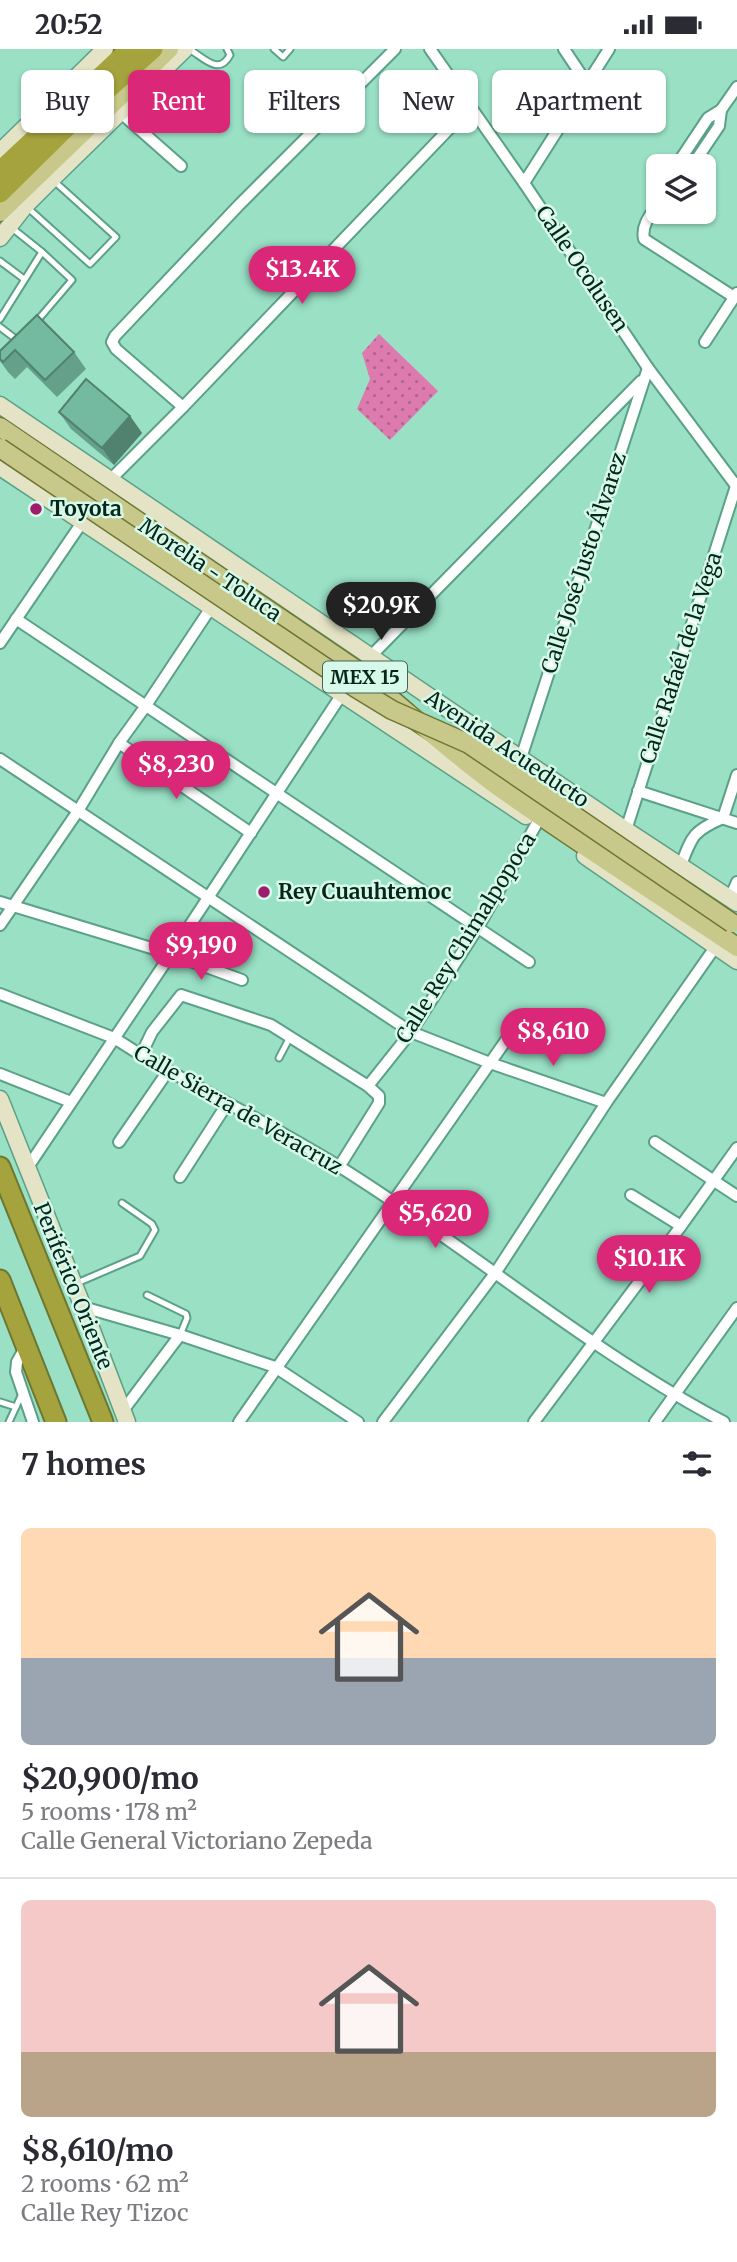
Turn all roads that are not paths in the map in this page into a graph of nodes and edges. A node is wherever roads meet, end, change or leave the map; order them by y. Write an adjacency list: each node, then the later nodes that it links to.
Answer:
1 (105, 49): 14 (street)
2 (130, 49): 28 (highway)
3 (153, 49): 31 (highway)
4 (169, 49): 34 (main road)
5 (187, 49): 13 (lane); 20 (street)
6 (236, 49): 13 (lane)
7 (274, 49): 8 (lane)
8 (290, 49)
9 (395, 49): 47 (street)
10 (430, 49): 15 (street, Calle Ocolusen)
11 (564, 49): 16 (street)
12 (608, 49): 17 (street)
13 (228, 52)
14 (93, 56): 24 (street)
15 (444, 70)
16 (578, 70)
17 (594, 70)
18 (737, 87): 19 (street)
19 (721, 110): 25 (street); 26 (street)
20 (121, 113): 27 (street); 29 (street)
21 (478, 118): 30 (street, Calle Ocolusen)
22 (445, 133): 47 (street)
23 (555, 133): 30 (street)
24 (0, 152)
25 (684, 154)
26 (700, 154)
27 (181, 166)
28 (0, 171)
29 (52, 179): 32 (street); 32 (lane)
30 (524, 183): 44 (street, Calle Ocolusen)
31 (0, 193)
32 (25, 206): 34 (street)
33 (646, 221): 38 (street)
34 (3, 225): 35 (lane)
35 (43, 252): 37 (lane); 41 (lane)
36 (0, 261): 37 (lane)
37 (24, 279): 39 (lane)
38 (735, 295): 43 (street)
39 (0, 319)
40 (0, 327): 42 (lane)
41 (29, 331)
42 (20, 342)
43 (705, 342)
44 (648, 368): 45 (street, Calle José Justo Álvarez); 52 (street, Calle Ocolusen)
45 (642, 379): 57 (street); 61 (street, Calle José Justo Álvarez)
46 (2, 405): 51 (street, Avenida Acueducto)
47 (183, 407): 51 (street)
48 (0, 428): 80 (main road, Morelia - Toluca / MEX 15, bridge)
49 (0, 448): 80 (main road, Morelia - Toluca / MEX 15, bridge)
50 (0, 467): 53 (street)
51 (110, 481): 57 (street, Avenida Acueducto)
52 (737, 485): 64 (street, Calle Rafaél de la Vega)
53 (83, 521): 54 (street); 55 (street)
54 (212, 606): 58 (street); 59 (street)
55 (16, 619): 56 (street); 59 (street)
56 (0, 643)
57 (370, 657): 61 (street, Avenida Acueducto)
58 (342, 694): 65 (street); 68 (street)
59 (145, 707): 60 (street); 65 (street)
60 (119, 743): 66 (street); 71 (street)
61 (521, 758): 70 (street, Avenida Acueducto)
62 (0, 759): 66 (street)
63 (737, 775): 67 (street)
64 (638, 791): 67 (street); 70 (street, Calle Rafaél de la Vega)
65 (277, 794): 71 (street); 79 (street)
66 (78, 811): 74 (street); 77 (street)
67 (723, 818): 69 (street); 72 (street)
68 (537, 823): 79 (street, Calle Rey Chimalpopoca); 80 (street)
69 (737, 823)
70 (626, 830): 72 (street, Avenida Acueducto)
71 (251, 833): 74 (street)
72 (681, 865): 75 (street, Avenida Acueducto)
73 (737, 882): 75 (street)
74 (209, 897): 81 (street); 87 (street)
75 (734, 900)
76 (0, 902): 77 (street)
77 (13, 906): 78 (street); 81 (street)
78 (0, 925)
79 (477, 929): 83 (street); 87 (street, Calle Rey Chimalpopoca)
80 (730, 932): 82 (street); 98 (street)
81 (172, 954): 84 (street); 89 (street)
82 (737, 961)
83 (529, 962)
84 (242, 980)
85 (0, 994): 89 (street, Calle Sierra de Veracruz)
86 (518, 1023): 92 (street)
87 (411, 1032): 92 (street); 95 (street, Calle Rey Chimalpopoca)
88 (290, 1037): 90 (street); 91 (lane); 95 (street)
89 (114, 1038): 90 (street, Calle Sierra de Veracruz); 97 (street)
90 (141, 1055): 93 (street, Calle Sierra de Veracruz)
91 (279, 1058)
92 (490, 1063): 98 (street); 110 (street)
93 (168, 1071): 99 (street, Calle Sierra de Veracruz); 100 (street)
94 (0, 1075): 97 (street)
95 (369, 1086): 105 (street)
96 (0, 1099): 104 (street)
97 (71, 1102): 104 (street)
98 (606, 1103): 113 (street)
99 (227, 1104): 105 (street, Calle Sierra de Veracruz); 106 (street)
100 (119, 1142)
101 (655, 1142): 107 (street)
102 (737, 1148): 107 (street)
103 (0, 1167): 131 (highway, Periférico Oriente)
104 (28, 1167): 115 (street)
105 (339, 1167): 110 (street, Calle Sierra de Veracruz)
106 (180, 1177)
107 (714, 1181): 109 (street); 112 (street)
108 (631, 1195): 112 (street)
109 (737, 1196)
110 (391, 1202): 113 (street, Calle Sierra de Veracruz); 122 (street)
111 (122, 1203): 115 (lane)
112 (681, 1226): 120 (street)
113 (496, 1272): 120 (street, Calle Sierra de Veracruz); 134 (street)
114 (0, 1280): 121 (highway)
115 (74, 1284): 117 (street)
116 (147, 1295): 119 (lane)
117 (83, 1307): 119 (street); 127 (street)
118 (737, 1308): 124 (street)
119 (180, 1335): 122 (street); 127 (street)
120 (593, 1342): 124 (street, Calle Sierra de Veracruz); 135 (street)
121 (26, 1346): 123 (street); 130 (highway)
122 (275, 1367): 132 (street); 133 (street)
123 (23, 1393): 126 (lane); 129 (street)
124 (674, 1395): 136 (street); 137 (street, Calle Sierra de Veracruz)
125 (0, 1402): 126 (lane)
126 (16, 1407): 128 (lane)
127 (125, 1417)
128 (9, 1422)
129 (33, 1422)
130 (56, 1422)
131 (103, 1422)
132 (239, 1422)
133 (358, 1422)
134 (383, 1422)
135 (534, 1422)
136 (655, 1422)
137 (724, 1422)

